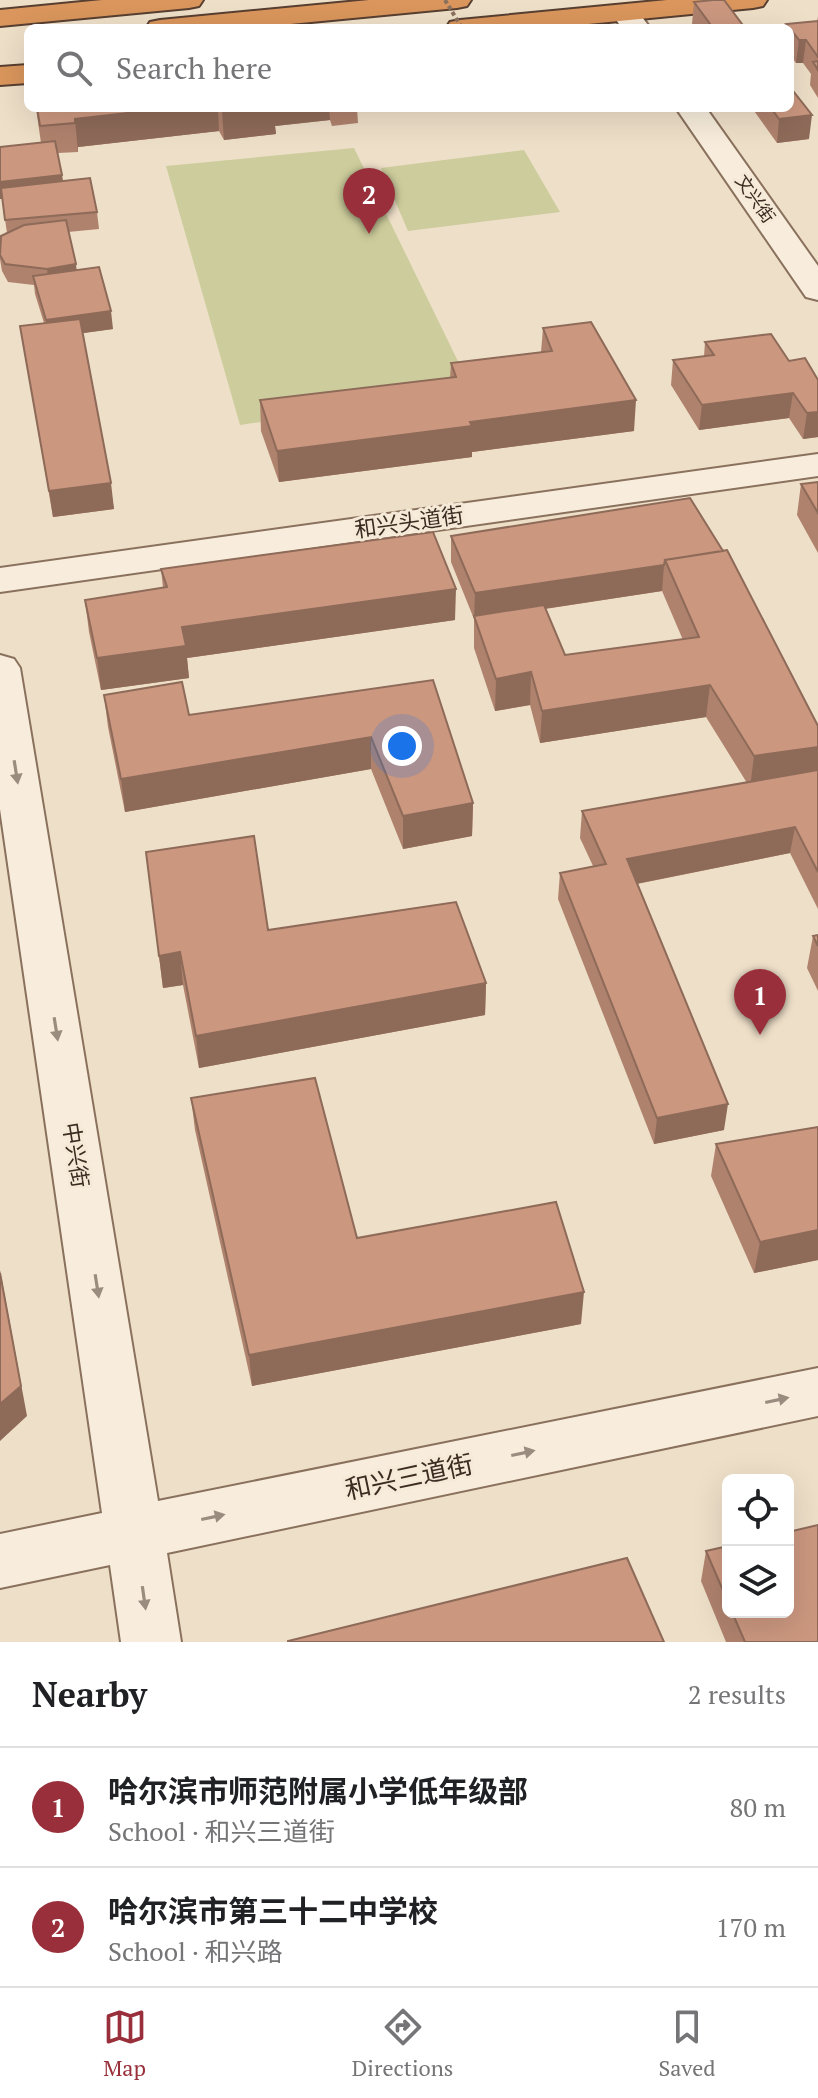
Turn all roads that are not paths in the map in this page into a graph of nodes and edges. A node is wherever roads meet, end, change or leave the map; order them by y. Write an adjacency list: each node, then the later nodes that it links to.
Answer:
1 (457, 0): 3 (highway)
2 (753, 0): 5 (highway)
3 (196, 12): 4 (highway); 6 (highway); 7 (highway)
4 (0, 18)
5 (631, 21): 8 (highway)
6 (169, 24)
7 (415, 24)
8 (550, 24)
9 (24, 41): 10 (highway)
10 (0, 44)
11 (24, 74): 12 (highway)
12 (0, 76)
13 (694, 112): 14 (street, 文兴街)
14 (818, 290)
15 (818, 465): 16 (street, 和兴头道街)
16 (0, 580)
17 (0, 668): 19 (street, 中兴街, one-way to 19)
18 (818, 1392): 19 (street, 和兴三道街, one-way to 18)
19 (135, 1533): 20 (street, 和兴三道街); 21 (street, 中兴街, one-way to 21)
20 (0, 1561)
21 (151, 1642)

